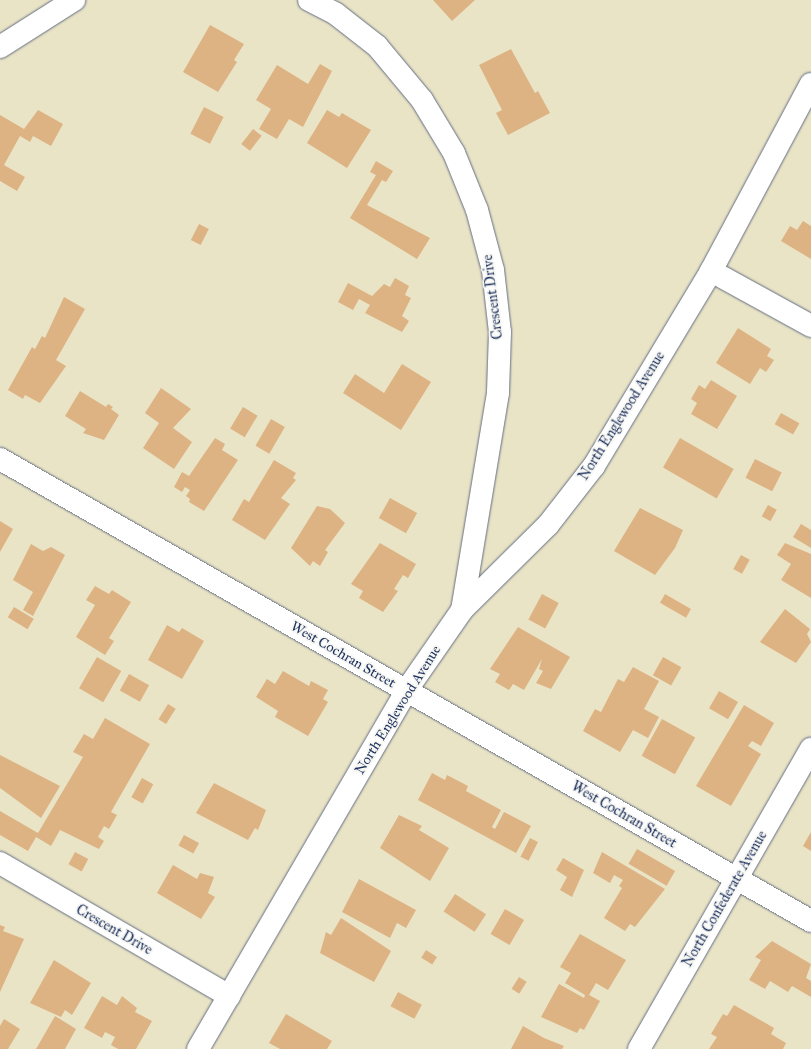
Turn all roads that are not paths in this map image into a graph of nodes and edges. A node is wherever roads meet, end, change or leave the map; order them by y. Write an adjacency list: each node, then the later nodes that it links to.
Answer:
1 (74, 0): 3 (street)
2 (309, 0): 8 (street, Crescent Drive)
3 (0, 47)
4 (811, 84): 5 (street, North Englewood Avenue)
5 (711, 271): 6 (street); 8 (street, North Englewood Avenue)
6 (811, 326)
7 (0, 459): 9 (street, West Cochran Street)
8 (462, 610): 9 (street, North Englewood Avenue)
9 (406, 691): 12 (street, West Cochran Street); 14 (street, North Englewood Avenue)
10 (811, 749): 12 (street, North Confederate Avenue)
11 (0, 863): 14 (street, Crescent Drive)
12 (736, 879): 13 (street, West Cochran Street); 16 (street, North Confederate Avenue)
13 (811, 921)
14 (229, 996): 15 (street, North Englewood Avenue)
15 (198, 1049)
16 (639, 1049)

